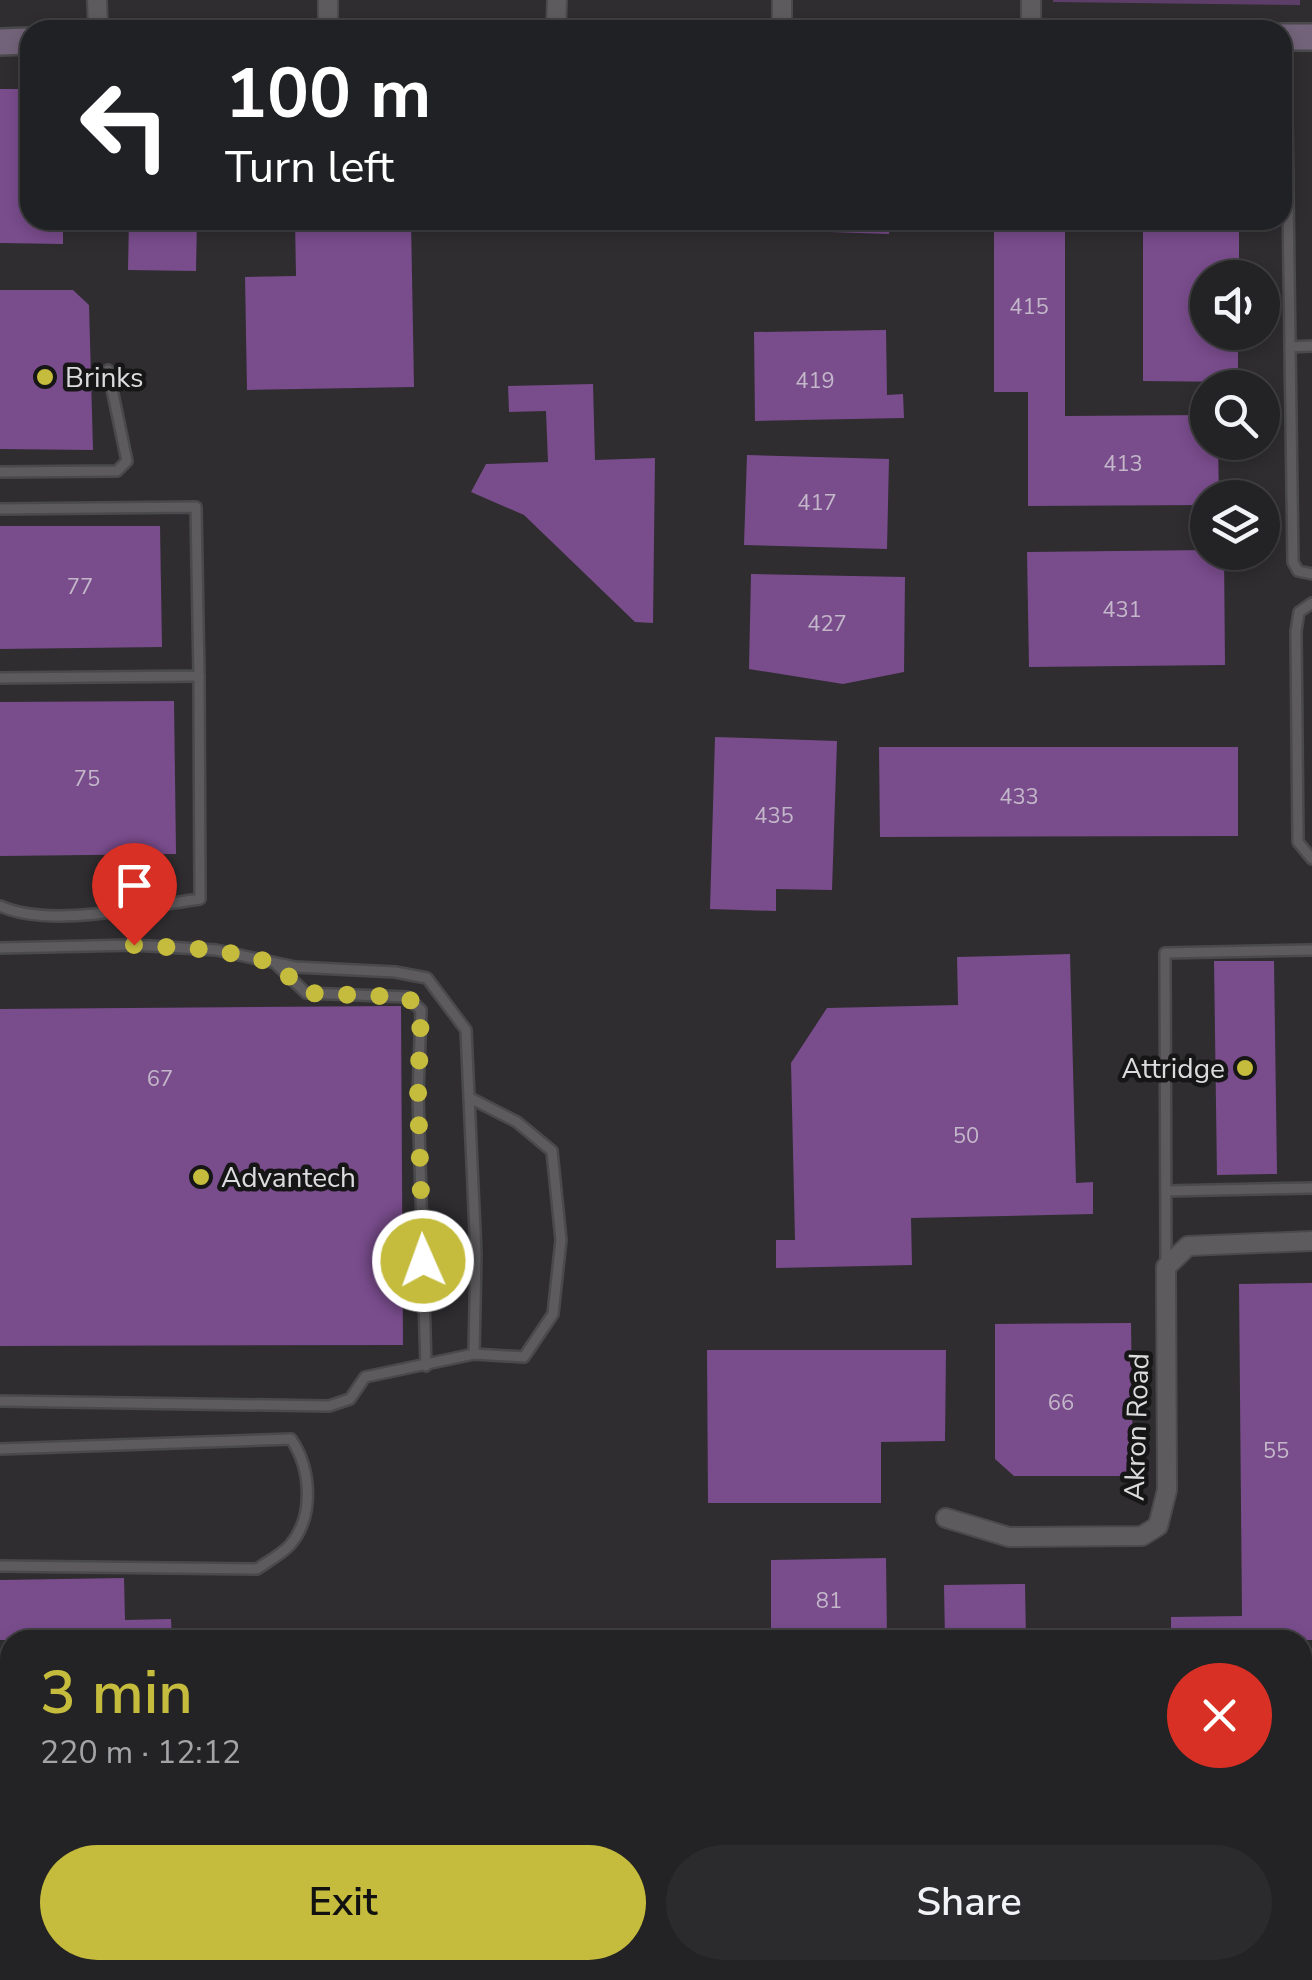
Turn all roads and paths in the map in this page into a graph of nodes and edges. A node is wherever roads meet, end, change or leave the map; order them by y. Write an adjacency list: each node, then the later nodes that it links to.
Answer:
1 (1294, 37): 2 (lane)
2 (1292, 192)
3 (1292, 230): 5 (lane)
4 (1312, 346): 5 (lane)
5 (1290, 347): 9 (lane)
6 (108, 370): 7 (lane)
7 (0, 472)
8 (0, 510): 11 (lane)
9 (1312, 574)
10 (1312, 602): 13 (lane)
11 (199, 676): 12 (lane); 14 (lane)
12 (0, 678)
13 (1312, 859)
14 (0, 906)
15 (0, 948): 17 (lane)
16 (1312, 950): 20 (lane)
17 (275, 963): 18 (lane); 24 (lane)
18 (470, 1098): 23 (lane); 23 (lane)
19 (1312, 1188): 20 (lane)
20 (1166, 1191): 22 (lane)
21 (1312, 1241): 22 (street)
22 (1166, 1267): 27 (street, Akron Road)
23 (474, 1354): 24 (lane)
24 (426, 1366): 25 (lane)
25 (0, 1401)
26 (0, 1450): 28 (lane)
27 (946, 1518)
28 (0, 1566)

